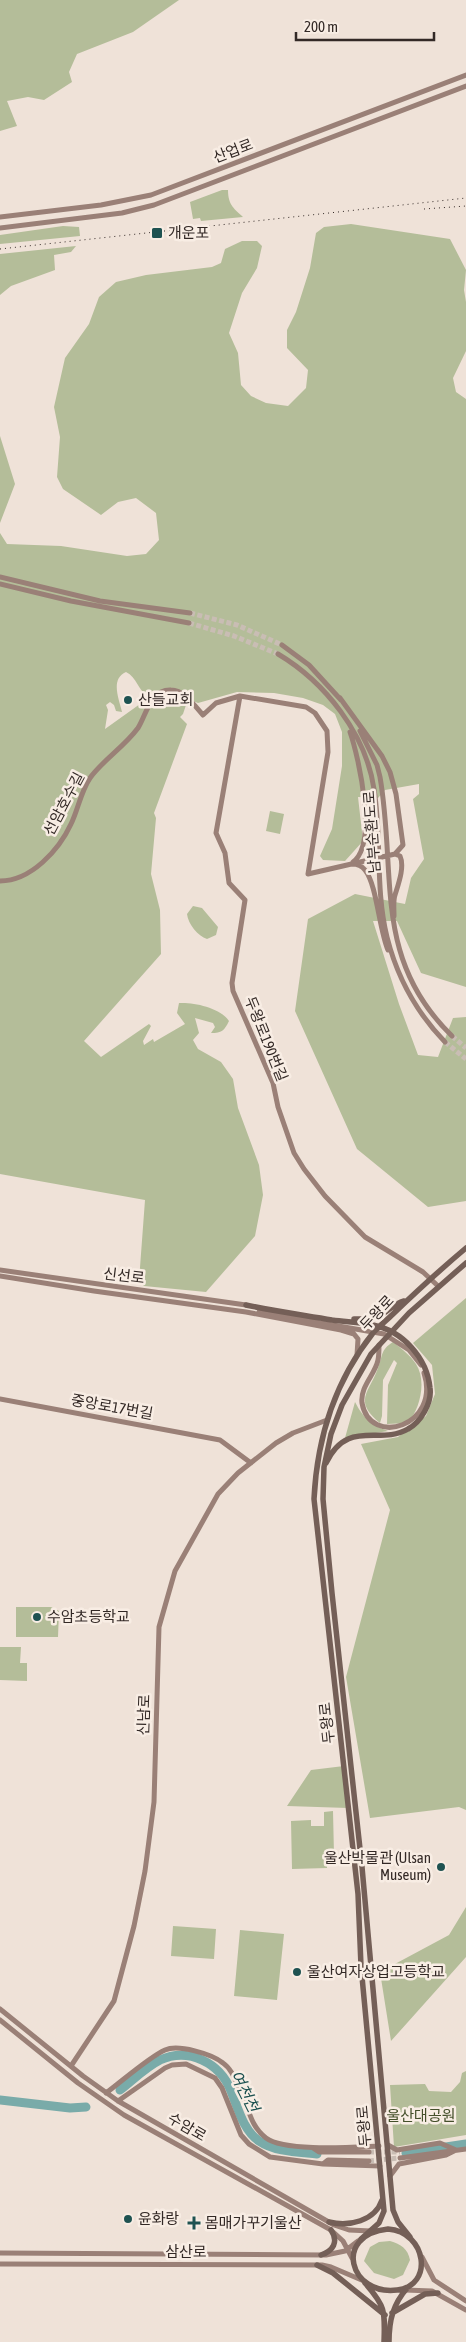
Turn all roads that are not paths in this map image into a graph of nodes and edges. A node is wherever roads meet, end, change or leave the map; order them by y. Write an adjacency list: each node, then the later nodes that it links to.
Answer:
1 (466, 75): 3 (main road, 산업로)
2 (466, 86): 4 (main road, 산업로)
3 (0, 217)
4 (0, 228)
5 (0, 577): 7 (main road)
6 (0, 584): 8 (main road)
7 (190, 613)
8 (189, 624)
9 (282, 645): 12 (main road, 남부순환도로)
10 (278, 654): 13 (main road, 남부순환도로)
11 (240, 696): 15 (main road); 16 (main road, 선암호수길); 25 (main road, 두왕로190번길)
12 (340, 698): 14 (main road); 17 (main road, 남부순환도로)
13 (341, 712): 15 (main road); 18 (main road, 남부순환도로)
14 (395, 854): 15 (main road); 17 (main road)
15 (351, 864): 18 (main road)
16 (0, 881)
17 (395, 937): 19 (main road, 남부순환도로)
18 (403, 982): 20 (main road, 남부순환도로)
19 (452, 1036)
20 (445, 1042)
21 (466, 1248): 25 (main road, 두왕로)
22 (466, 1263): 26 (main road, 두왕로)
23 (0, 1270): 28 (main road, 신선로)
24 (0, 1276): 29 (main road, 신선로)
25 (430, 1278): 26 (main road, 두왕로190번길); 27 (main road, 두왕로)
26 (438, 1286): 32 (main road, 두왕로)
27 (406, 1301): 28 (main road); 33 (main road, 두왕로)
28 (246, 1305): 30 (main road)
29 (246, 1312): 30 (main road); 33 (main road)
30 (359, 1326): 31 (main road)
31 (399, 1339): 32 (main road); 37 (main road)
32 (379, 1345): 37 (main road, 두왕로)
33 (356, 1360): 35 (main road, 두왕로)
34 (0, 1399): 36 (main road, 중앙로17번길)
35 (327, 1420): 36 (main road, 신남로); 44 (main road, 두왕로)
36 (251, 1462): 40 (main road, 신남로)
37 (324, 1467): 43 (main road, 두왕로)
38 (0, 2009): 40 (main road, 수암로)
39 (0, 2020): 57 (main road, 수암로)
40 (70, 2066): 41 (main road, 수암로)
41 (106, 2093): 42 (main road, 수암로); 45 (main road)
42 (118, 2101): 52 (main road); 56 (main road, 수암로)
43 (388, 2145): 48 (main road); 54 (main road, 두왕로)
44 (379, 2146): 45 (main road); 53 (main road, 두왕로)
45 (312, 2147): 49 (main road)
46 (466, 2149): 47 (main road)
47 (456, 2150): 48 (main road); 51 (main road)
48 (398, 2151): 51 (main road)
49 (369, 2152)
50 (369, 2161): 52 (main road)
51 (400, 2161): 54 (main road)
52 (323, 2164): 53 (main road)
53 (380, 2166): 55 (main road, 두왕로)
54 (390, 2176): 60 (main road, 두왕로)
55 (383, 2196): 56 (main road); 59 (main road, 두왕로)
56 (329, 2222): 59 (main road, 수암로)
57 (331, 2230): 62 (main road, 수암로); 65 (main road)
58 (379, 2230): 59 (main road, 수암로); 60 (main road); 61 (main road)
59 (370, 2231): 61 (main road, 두왕로)
60 (410, 2237): 64 (main road)
61 (361, 2239): 62 (main road, 삼산로); 66 (main road)
62 (348, 2249): 65 (main road, 삼산로); 66 (main road, 수암로)
63 (0, 2253): 65 (main road, 삼산로)
64 (421, 2254): 72 (main road); 74 (main road)
65 (321, 2255)
66 (352, 2258): 69 (main road)
67 (0, 2264): 68 (main road, 삼산로)
68 (317, 2265): 70 (main road, 삼산로); 76 (main road)
69 (356, 2272): 70 (main road); 71 (main road)
70 (363, 2281): 71 (main road, 삼산로); 76 (main road)
71 (369, 2284): 72 (main road)
72 (407, 2288): 73 (main road); 76 (main road)
73 (438, 2293): 75 (main road); 76 (main road)
74 (466, 2301)
75 (466, 2310)
76 (388, 2315): 77 (main road)
77 (386, 2333): 78 (main road); 79 (main road)
78 (384, 2342)
79 (389, 2342)

